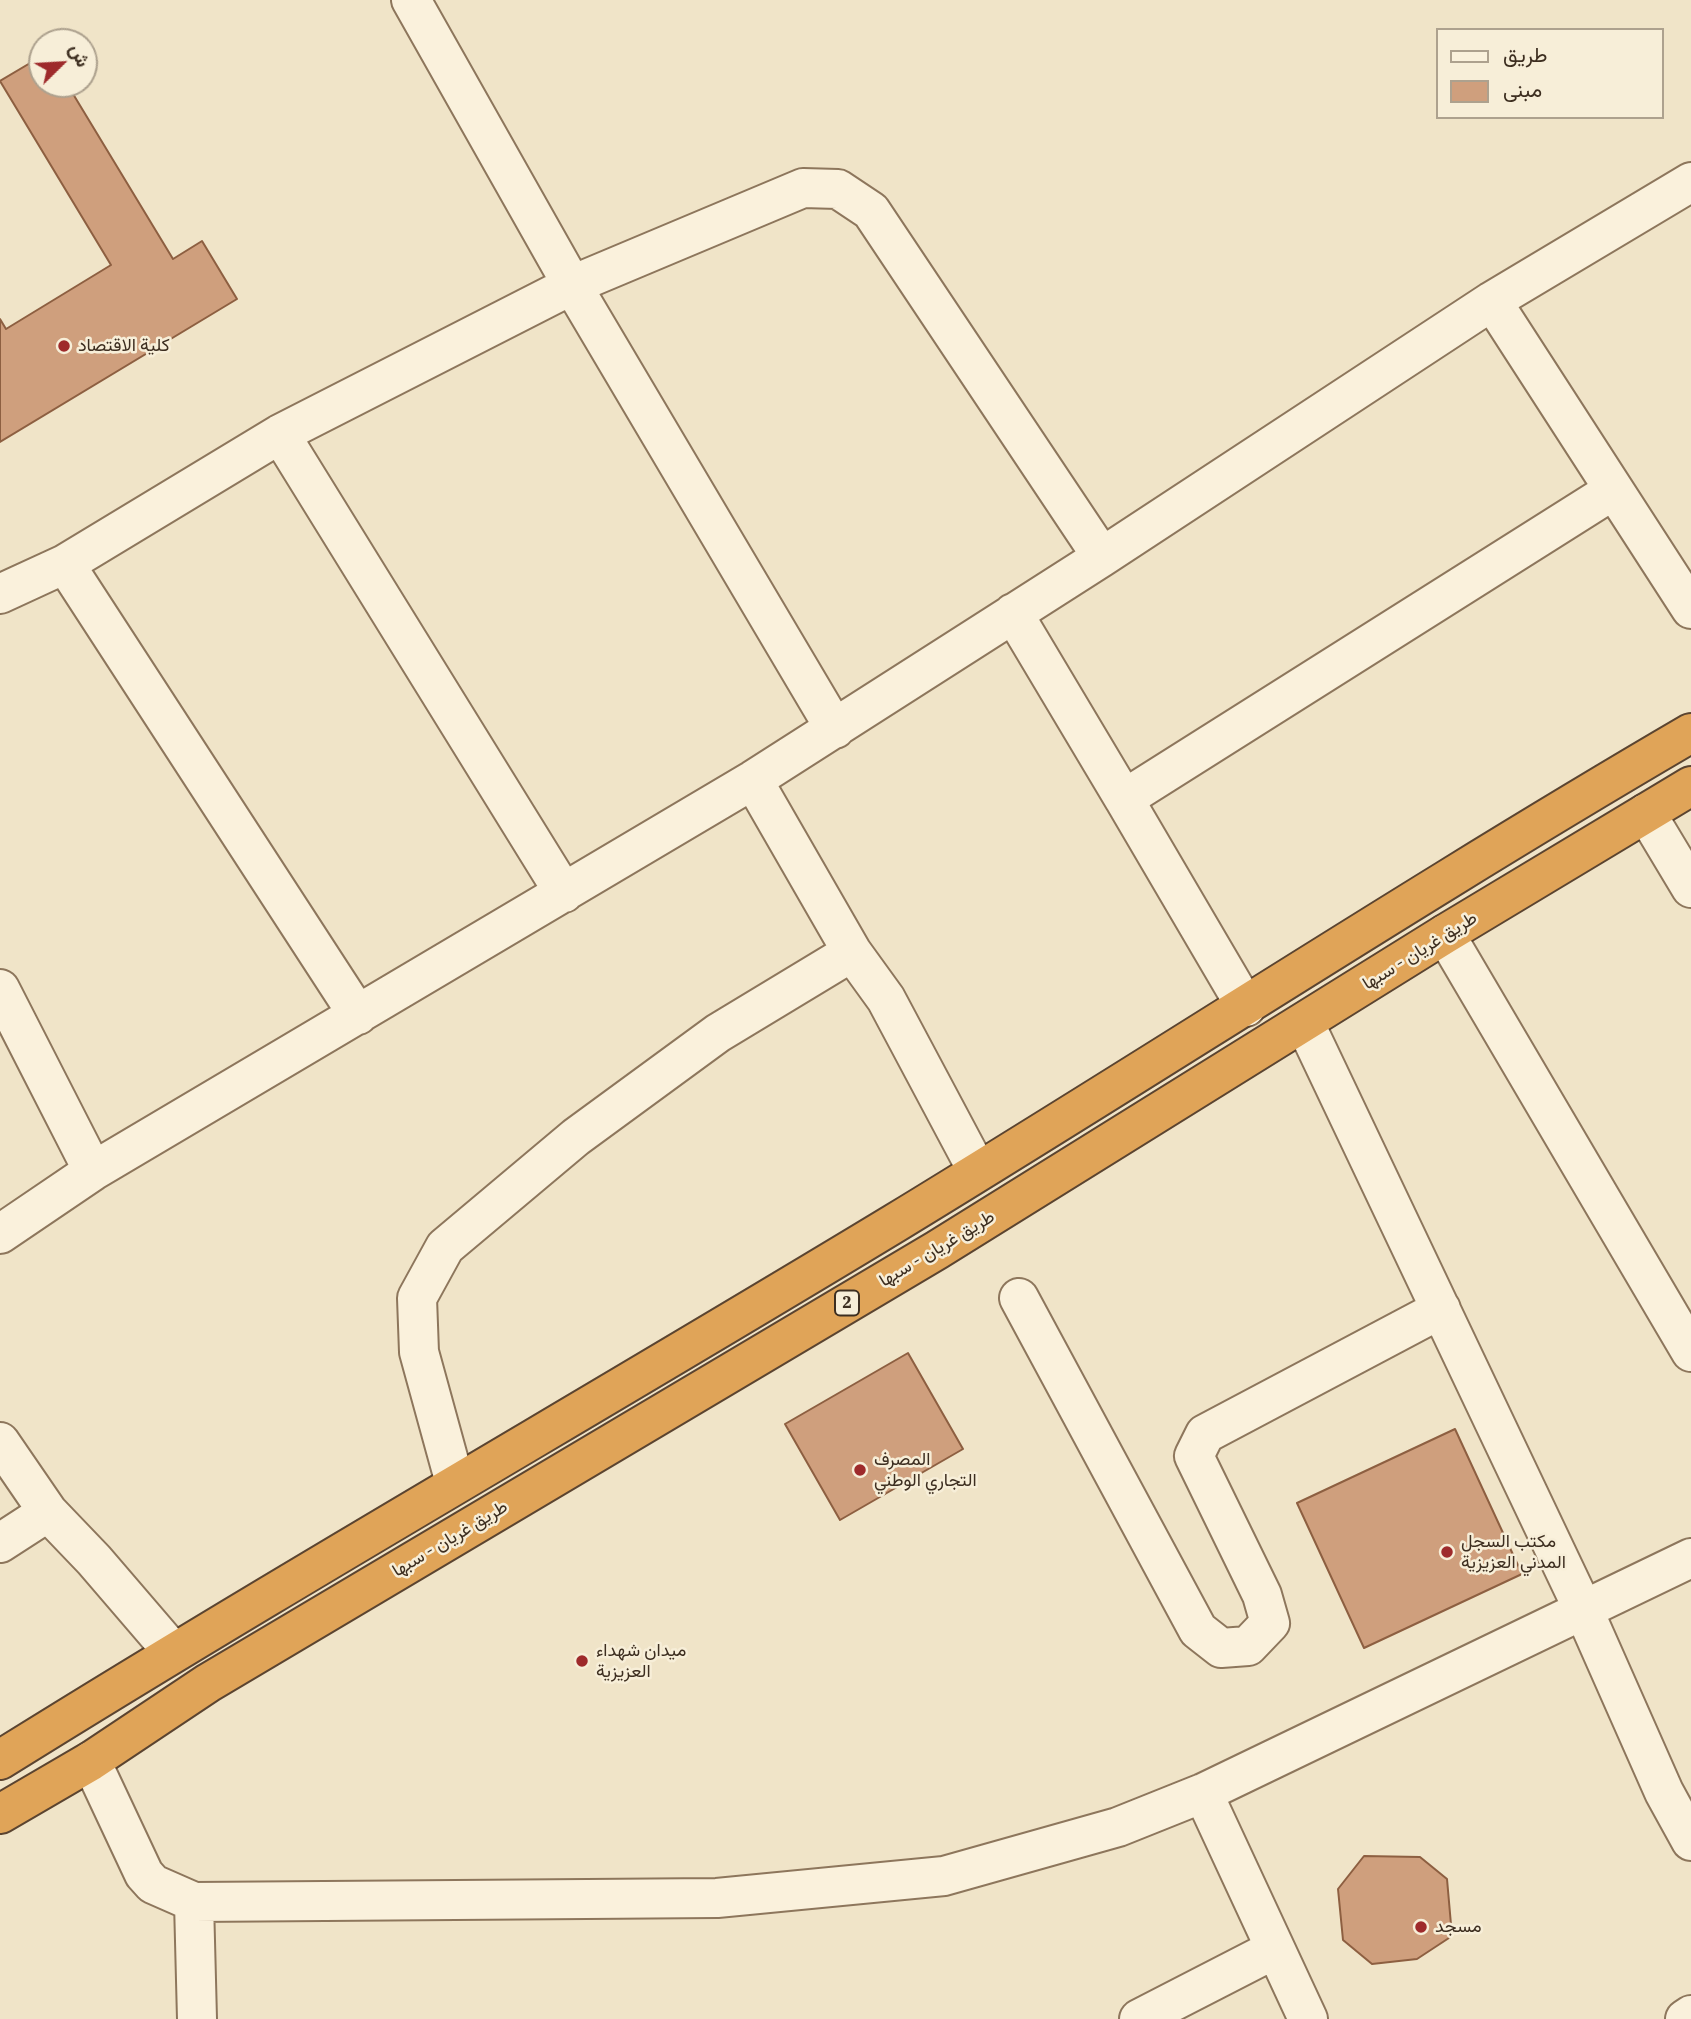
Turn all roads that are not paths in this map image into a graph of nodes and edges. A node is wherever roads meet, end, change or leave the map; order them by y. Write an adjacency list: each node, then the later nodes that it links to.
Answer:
1 (411, 0): 3 (street)
2 (1691, 182): 4 (street)
3 (572, 285): 5 (street); 7 (street); 12 (street)
4 (1492, 301): 6 (street); 7 (street)
5 (280, 434): 8 (street); 19 (street)
6 (1612, 491): 10 (street); 16 (street)
7 (1102, 557): 11 (street)
8 (65, 565): 9 (street); 24 (street)
9 (0, 594)
10 (1691, 609)
11 (1013, 613): 12 (street); 16 (street)
12 (835, 729): 14 (street)
13 (1691, 733): 23 (highway)
14 (753, 780): 19 (street); 21 (street)
15 (1691, 786): 17 (highway, طريق غريان - سبها / 2)
16 (1124, 799): 23 (street)
17 (1646, 813): 18 (street); 20 (highway, طريق غريان - سبها / 2)
18 (1691, 888)
19 (564, 893): 24 (street)
20 (1445, 934): 25 (highway, طريق غريان - سبها / 2); 31 (street)
21 (852, 952): 26 (street); 33 (street)
22 (0, 989): 27 (street)
23 (1246, 1007): 26 (highway)
24 (358, 1015): 27 (street)
25 (1305, 1024): 30 (street); 40 (highway, طريق غريان - سبها / 2)
26 (977, 1170): 33 (highway)
27 (93, 1171): 28 (street)
28 (0, 1234)
29 (1019, 1298): 30 (street)
30 (1441, 1309): 37 (street)
31 (1691, 1352)
32 (0, 1441): 34 (street)
33 (456, 1483): 38 (highway)
34 (48, 1512): 35 (street); 38 (street)
35 (0, 1543)
36 (1691, 1558): 37 (street)
37 (1583, 1609): 41 (street); 43 (street)
38 (173, 1652): 39 (highway)
39 (0, 1760)
40 (91, 1760): 42 (highway, طريق غريان - سبها / 2); 44 (street)
41 (1203, 1793): 44 (street); 45 (street)
42 (0, 1814)
43 (1691, 1841)
44 (194, 1902): 47 (street)
45 (1275, 1949): 48 (street); 49 (street)
46 (1691, 2015): 50 (street)
47 (197, 2019)
48 (1139, 2019)
49 (1308, 2019)
50 (1685, 2019)

